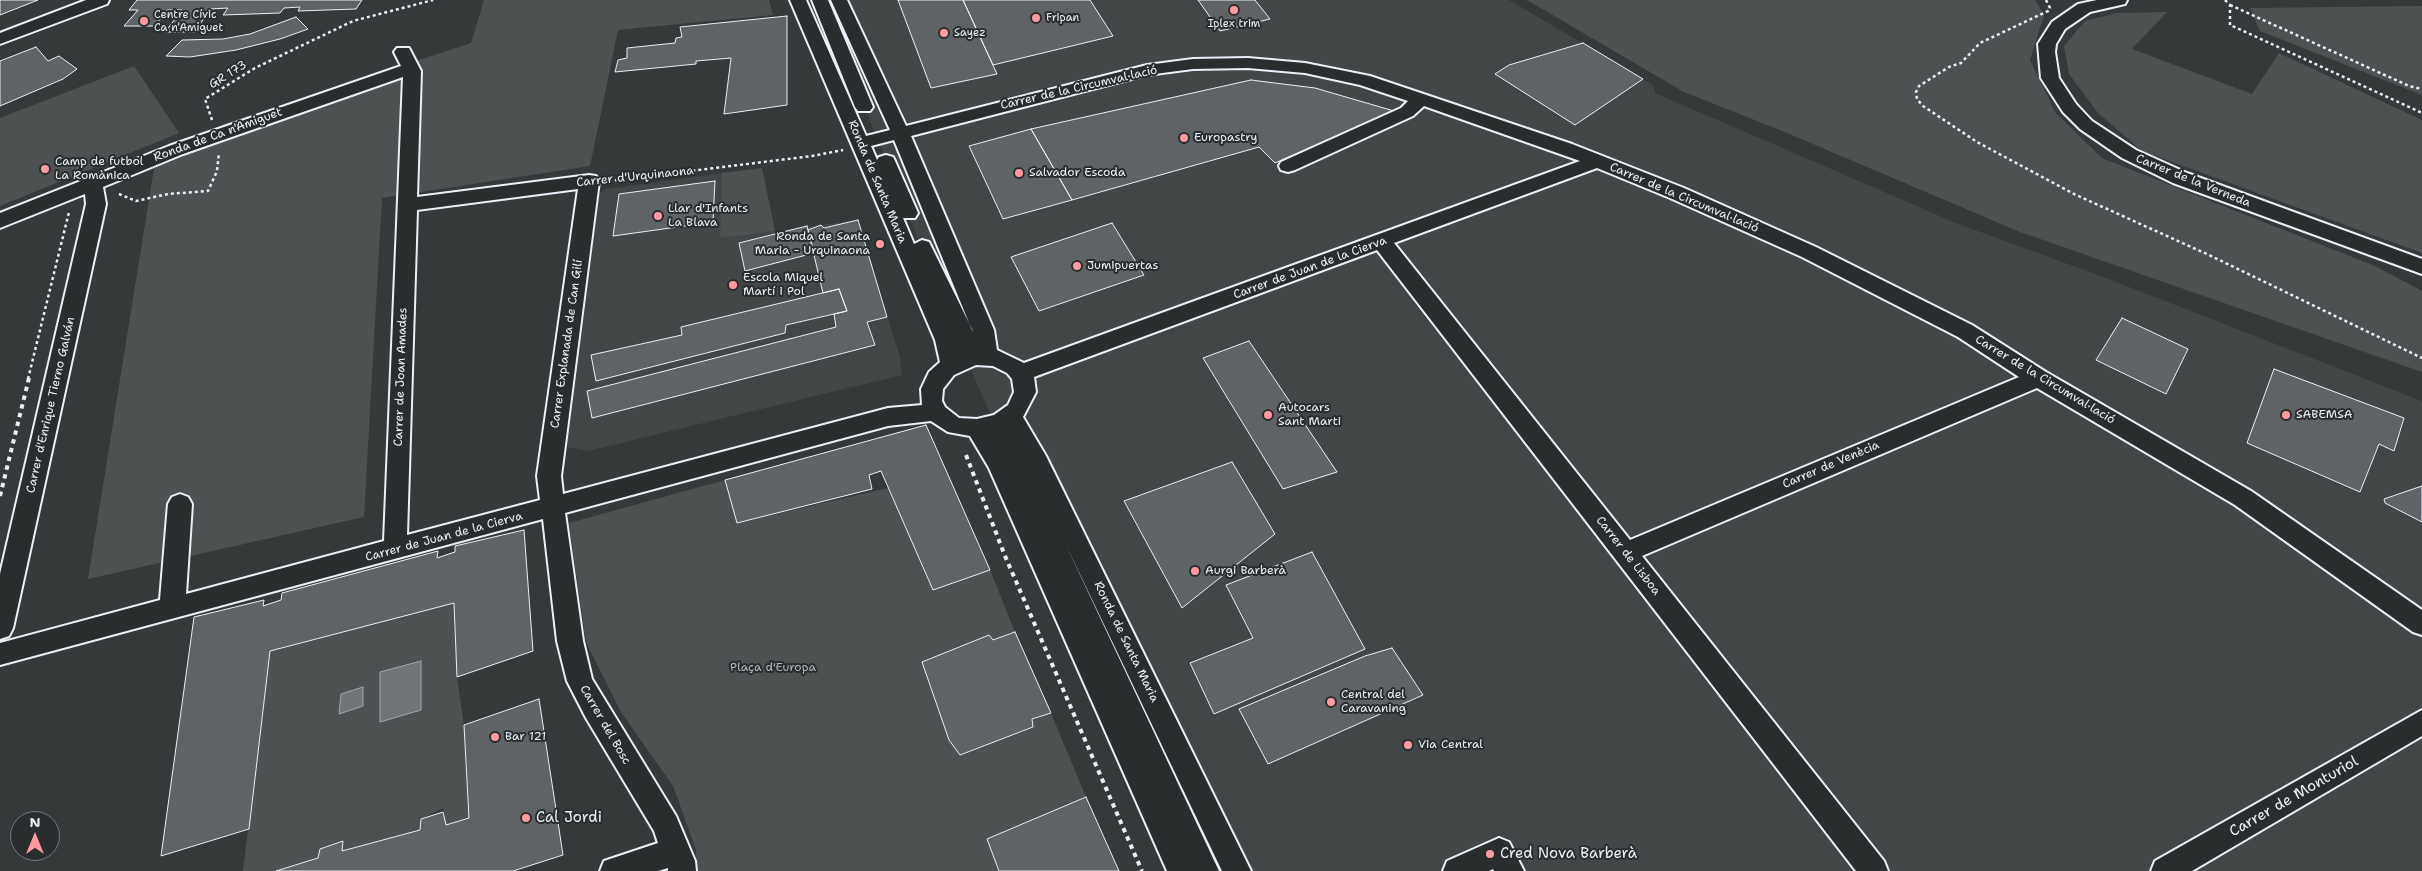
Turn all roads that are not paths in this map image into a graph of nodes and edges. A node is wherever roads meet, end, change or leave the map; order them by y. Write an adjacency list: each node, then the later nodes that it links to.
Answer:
1 (65, 0): 8 (street)
2 (82, 0): 9 (street)
3 (101, 0): 10 (street)
4 (798, 0): 15 (street, Ronda de Santa Maria)
5 (820, 0): 13 (street, Ronda de Santa Maria)
6 (838, 0): 14 (street)
7 (2119, 0): 24 (street, Carrer de la Verneda)
8 (0, 25)
9 (0, 32)
10 (0, 39)
11 (407, 60): 20 (street, Ronda de Ca n'Amiguet); 21 (street, Carrer de Joan Amades)
12 (1421, 99): 14 (street, Carrer de la Circumval·lació); 17 (street, Carrer de la Circumval·lació); 18 (street)
13 (864, 107)
14 (900, 132): 15 (street, Carrer de la Circumval·lació); 25 (street)
15 (861, 143): 25 (street, Ronda de Santa Maria)
16 (886, 161): 25 (street, Ronda de Santa Maria)
17 (1598, 161): 23 (street, Carrer de Juan de la Cierva); 27 (street, Carrer de la Circumval·lació)
18 (1288, 166)
19 (589, 181): 21 (street, Carrer d'Urquinaona); 33 (street, Carrer Explanada de Can Gilí)
20 (93, 182): 22 (street, Ronda de Ca n'Amiguet); 38 (street, Carrer d'Enrique Tierno Galván)
21 (408, 205): 34 (street, Carrer de Joan Amades)
22 (0, 221)
23 (1381, 241): 26 (street, Carrer de Juan de la Cierva); 35 (street, Carrer de Lisboa)
24 (2422, 267)
25 (970, 360): 26 (street); 28 (street)
26 (1021, 374): 31 (street)
27 (2038, 378): 35 (street, Carrer de Venècia); 37 (street, Carrer de la Circumval·lació)
28 (934, 383): 29 (street); 30 (street, Carrer de Juan de la Cierva)
29 (936, 412): 30 (street, Carrer de Juan de la Cierva); 31 (street)
30 (888, 417): 33 (street, Carrer de Juan de la Cierva)
31 (986, 429): 43 (street); 44 (street, Ronda de Santa Maria); 45 (street, Ronda de Santa Maria)
32 (180, 504): 36 (street)
33 (552, 508): 34 (street, Carrer de Juan de la Cierva); 41 (street, Carrer del Bosc)
34 (396, 549): 36 (street, Carrer de Juan de la Cierva)
35 (1625, 553): 48 (street, Carrer de Lisboa)
36 (171, 609): 39 (street, Carrer de Juan de la Cierva)
37 (2422, 624)
38 (0, 628)
39 (0, 654)
40 (2422, 722): 49 (street, Carrer de Monturiol)
41 (678, 861): 42 (street)
42 (614, 871)
43 (1181, 871)
44 (1204, 871)
45 (1237, 871)
46 (1457, 871): 47 (street)
47 (1510, 871)
48 (1874, 871)
49 (2165, 871)

